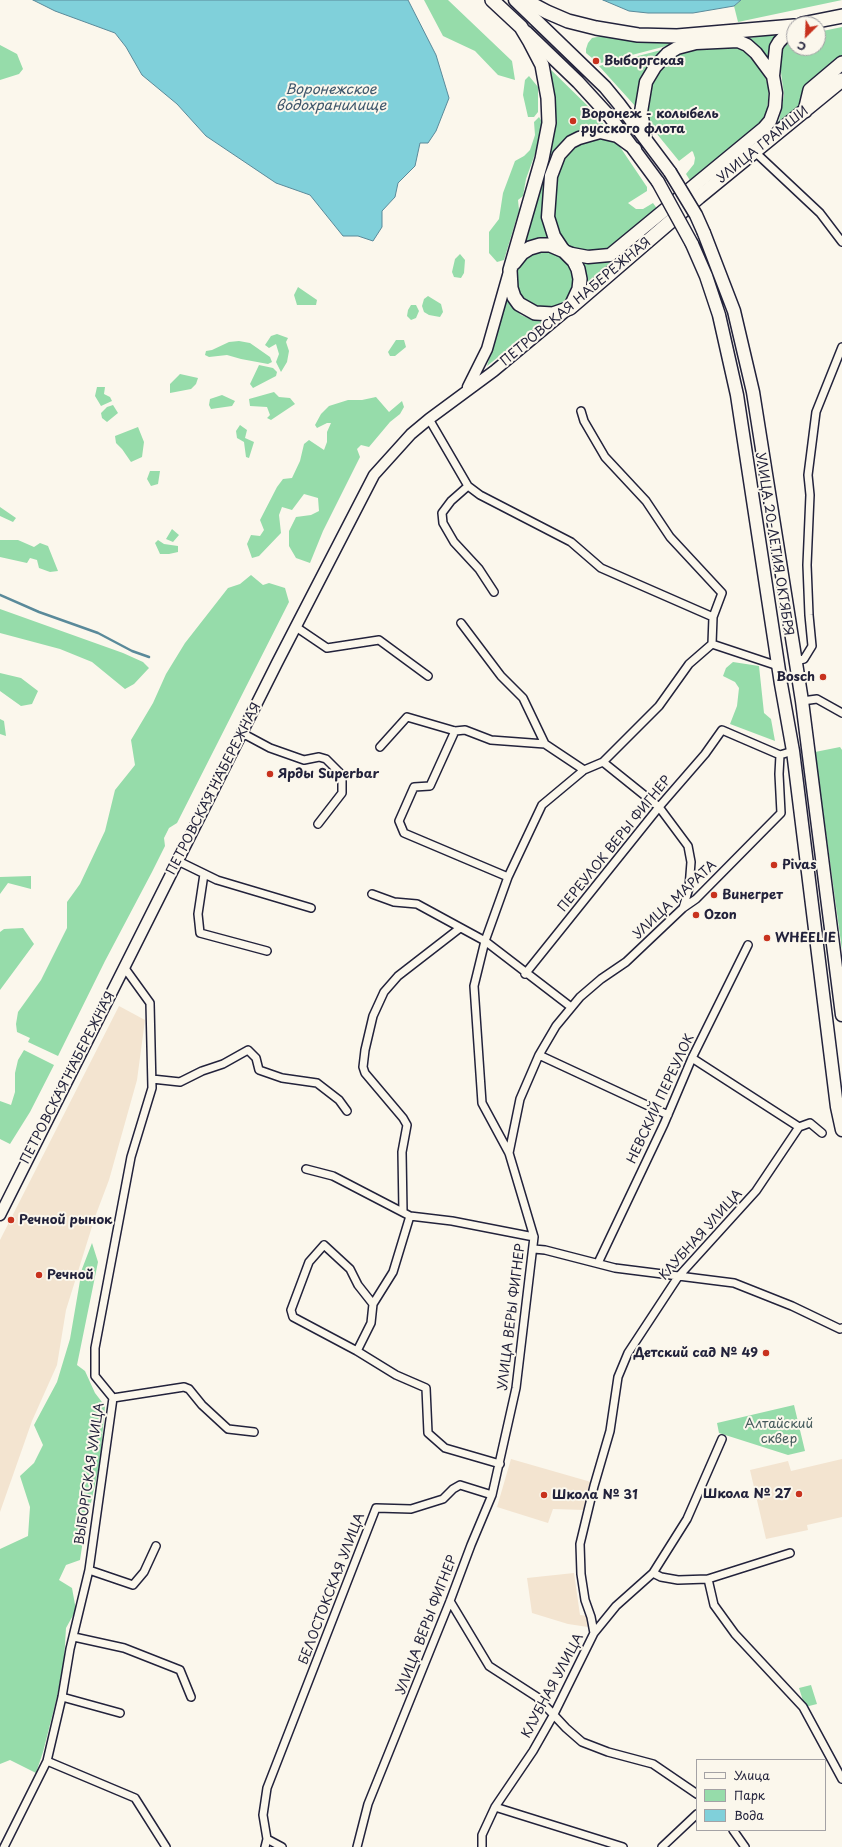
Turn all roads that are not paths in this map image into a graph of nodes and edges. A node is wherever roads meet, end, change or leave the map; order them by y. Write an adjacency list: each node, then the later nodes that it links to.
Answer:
1 (492, 0): 6 (highway)
2 (515, 0): 13 (main road, УЛИЦА 20-ЛЕТИЯ ОКТЯБРЯ)
3 (524, 0): 7 (highway)
4 (842, 16): 5 (highway)
5 (826, 19)
6 (521, 27): 14 (main road, УЛИЦА 20-ЛЕТИЯ ОКТЯБРЯ); 19 (highway)
7 (786, 27)
8 (786, 35): 10 (main road)
9 (842, 64): 12 (highway)
10 (773, 76): 13 (main road); 18 (main road)
11 (842, 80): 12 (highway, УЛИЦА ГРАМШИ)
12 (805, 111): 15 (highway, УЛИЦА ГРАМШИ)
13 (645, 138): 31 (main road, УЛИЦА 20-ЛЕТИЯ ОКТЯБРЯ, bridge)
14 (635, 149): 18 (main road); 32 (main road, УЛИЦА 20-ЛЕТИЯ ОКТЯБРЯ, bridge)
15 (755, 152): 16 (highway, УЛИЦА ГРАМШИ); 17 (street)
16 (684, 210): 20 (highway, ПЕТРОВСКАЯ НАБЕРЕЖНАЯ)
17 (842, 242)
18 (564, 251): 19 (highway); 20 (highway)
19 (510, 270): 20 (highway); 22 (main road, ПЕТРОВСКАЯ НАБЕРЕЖНАЯ)
20 (570, 308): 22 (main road, ПЕТРОВСКАЯ НАБЕРЕЖНАЯ)
21 (842, 347): 31 (street, УЛИЦА 20-ЛЕТИЯ ОКТЯБРЯ)
22 (466, 391): 24 (main road, ПЕТРОВСКАЯ НАБЕРЕЖНАЯ)
23 (581, 412): 27 (street)
24 (429, 419): 25 (street); 29 (main road, ПЕТРОВСКАЯ НАБЕРЕЖНАЯ)
25 (468, 486): 26 (street); 27 (street)
26 (494, 592)
27 (713, 617): 30 (street)
28 (461, 623): 38 (street)
29 (296, 627): 33 (street); 37 (main road, ПЕТРОВСКАЯ НАБЕРЕЖНАЯ)
30 (712, 644): 32 (street); 42 (street, УЛИЦА ВЕРЫ ФИГНЕР)
31 (796, 661): 34 (main road, УЛИЦА 20-ЛЕТИЯ ОКТЯБРЯ)
32 (778, 666): 40 (main road, УЛИЦА 20-ЛЕТИЯ ОКТЯБРЯ)
33 (428, 676)
34 (802, 701): 35 (street); 59 (main road, УЛИЦА 20-ЛЕТИЯ ОКТЯБРЯ)
35 (842, 713)
36 (455, 731): 38 (street); 39 (street); 48 (street)
37 (242, 733): 45 (street); 46 (main road, ПЕТРОВСКАЯ НАБЕРЕЖНАЯ)
38 (545, 744): 43 (street)
39 (380, 747)
40 (793, 751): 41 (street); 66 (main road, УЛИЦА 20-ЛЕТИЯ ОКТЯБРЯ)
41 (780, 755): 44 (street, ПЕРЕУЛОК ВЕРЫ ФИГНЕР); 51 (street, УЛИЦА МАРАТА)
42 (603, 762): 43 (street, УЛИЦА ВЕРЫ ФИГНЕР); 44 (street)
43 (584, 770): 48 (street, УЛИЦА ВЕРЫ ФИГНЕР)
44 (659, 807): 51 (street); 57 (street, ПЕРЕУЛОК ВЕРЫ ФИГНЕР)
45 (318, 824)
46 (178, 861): 47 (street); 56 (main road, ПЕТРОВСКАЯ НАБЕРЕЖНАЯ)
47 (204, 874): 50 (street); 55 (street)
48 (508, 877): 53 (street, УЛИЦА ВЕРЫ ФИГНЕР)
49 (372, 894): 52 (street)
50 (311, 908)
51 (683, 908): 58 (street, УЛИЦА МАРАТА)
52 (460, 928): 53 (street); 70 (street)
53 (485, 941): 57 (street); 68 (street, УЛИЦА ВЕРЫ ФИГНЕР)
54 (748, 945): 61 (street, НЕВСКИЙ ПЕРЕУЛОК)
55 (266, 951)
56 (124, 967): 62 (street, ВЫБОРГСКАЯ УЛИЦА); 71 (main road, ПЕТРОВСКАЯ НАБЕРЕЖНАЯ)
57 (525, 974): 58 (street)
58 (571, 1007): 60 (street, УЛИЦА МАРАТА)
59 (842, 1015)
60 (539, 1055): 64 (street); 68 (street, УЛИЦА МАРАТА)
61 (692, 1058): 64 (street, НЕВСКИЙ ПЕРЕУЛОК); 65 (street)
62 (152, 1079): 63 (street); 80 (street, ВЫБОРГСКАЯ УЛИЦА)
63 (347, 1111)
64 (668, 1115): 75 (street, НЕВСКИЙ ПЕРЕУЛОК)
65 (799, 1127): 67 (street); 76 (street, КЛУБНАЯ УЛИЦА)
66 (842, 1130)
67 (822, 1134)
68 (510, 1153): 73 (street, УЛИЦА ВЕРЫ ФИГНЕР)
69 (306, 1169): 70 (street)
70 (403, 1212): 72 (street)
71 (0, 1215)
72 (410, 1216): 73 (street); 77 (street)
73 (534, 1237): 74 (street, УЛИЦА ВЕРЫ ФИГНЕР)
74 (534, 1249): 75 (street); 83 (street, УЛИЦА ВЕРЫ ФИГНЕР)
75 (598, 1263): 76 (street)
76 (678, 1277): 78 (street); 91 (street, КЛУБНАЯ УЛИЦА)
77 (373, 1304): 79 (street); 79 (street)
78 (842, 1328)
79 (357, 1351): 83 (street)
80 (113, 1398): 81 (street); 87 (street, ВЫБОРГСКАЯ УЛИЦА)
81 (254, 1432)
82 (722, 1439): 88 (street)
83 (500, 1464): 84 (street, УЛИЦА ВЕРЫ ФИГНЕР)
84 (492, 1495): 90 (street, УЛИЦА ВЕРЫ ФИГНЕР); 103 (street, БЕЛОСТОКСКАЯ УЛИЦА)
85 (156, 1546): 87 (street)
86 (790, 1553): 89 (street)
87 (89, 1570): 92 (street, ВЫБОРГСКАЯ УЛИЦА)
88 (653, 1573): 89 (street); 91 (street)
89 (708, 1580): 98 (street)
90 (450, 1601): 96 (street); 108 (street, УЛИЦА ВЕРЫ ФИГНЕР)
91 (594, 1633): 96 (street, КЛУБНАЯ УЛИЦА)
92 (74, 1638): 93 (street); 94 (street, ВЫБОРГСКАЯ УЛИЦА)
93 (191, 1697)
94 (62, 1698): 95 (street); 97 (street, ВЫБОРГСКАЯ УЛИЦА)
95 (120, 1713)
96 (554, 1714): 99 (street); 100 (street, КЛУБНАЯ УЛИЦА)
97 (47, 1761): 104 (street, ВЫБОРГСКАЯ УЛИЦА); 105 (street)
98 (842, 1779)
99 (696, 1793)
100 (495, 1807): 109 (street, КЛУБНАЯ УЛИЦА); 110 (street)
101 (696, 1815): 111 (street)
102 (735, 1831): 112 (street)
103 (267, 1839): 106 (street); 107 (street)
104 (6, 1846)
105 (166, 1847)
106 (265, 1847)
107 (282, 1847)
108 (357, 1847)
109 (482, 1847)
110 (623, 1847)
111 (662, 1847)
112 (745, 1847)

